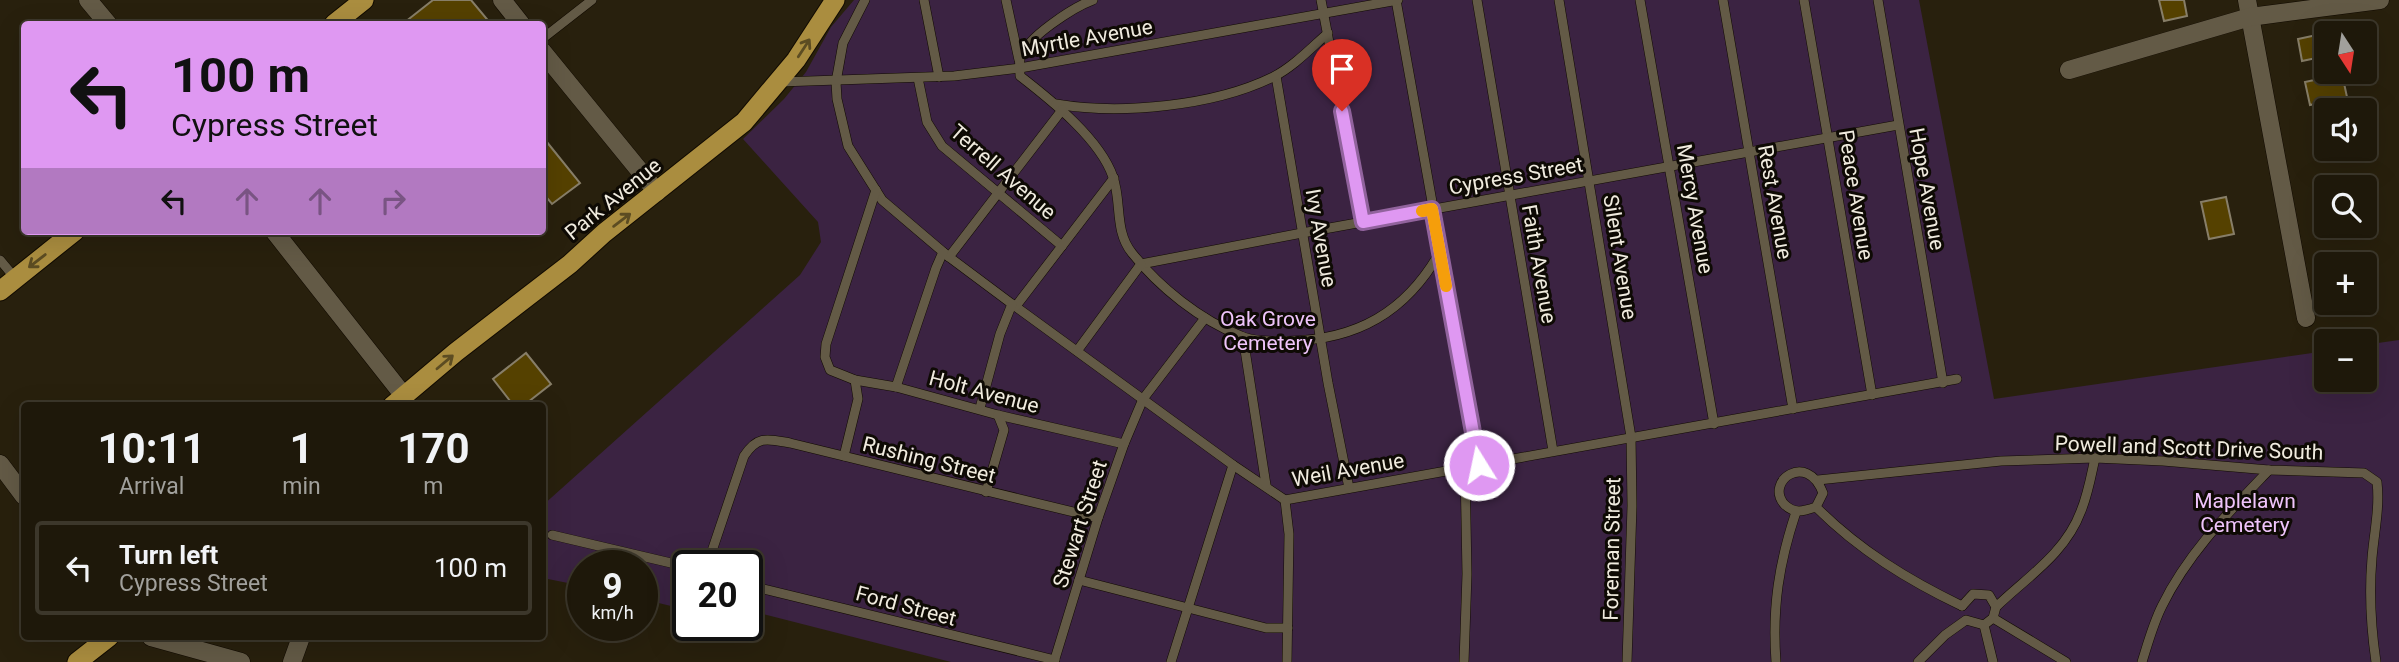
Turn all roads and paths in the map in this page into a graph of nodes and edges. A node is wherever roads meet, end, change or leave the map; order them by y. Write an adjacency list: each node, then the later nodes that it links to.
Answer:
1 (88, 0): 22 (street)
2 (364, 0): 23 (main road)
3 (502, 0): 24 (street)
4 (592, 0): 26 (lane)
5 (835, 0): 33 (main road, Park Avenue, one-way to 5)
6 (865, 0): 34 (lane, Weil Avenue)
7 (924, 0): 31 (lane)
8 (1015, 0): 19 (lane)
9 (1093, 0): 28 (lane)
10 (1321, 0): 21 (lane)
11 (1397, 0): 21 (lane, Myrtle Avenue); 46 (lane)
12 (1477, 0): 45 (lane, Faith Avenue)
13 (1559, 0): 41 (lane, Silent Avenue)
14 (1640, 0): 39 (lane, Mercy Avenue)
15 (1723, 0): 38 (lane, Rest Avenue)
16 (1804, 0): 37 (lane, Peace Avenue)
17 (1878, 0): 36 (lane, Hope Avenue)
18 (2380, 0): 20 (street)
19 (1007, 5): 28 (lane)
20 (2248, 8): 29 (street); 59 (street)
21 (1324, 14): 25 (lane); 28 (lane, Myrtle Avenue)
22 (106, 21)
23 (338, 21)
24 (519, 21)
25 (1328, 33): 30 (lane); 47 (lane)
26 (546, 36)
27 (546, 56): 44 (street)
28 (1019, 65): 31 (lane, Myrtle Avenue); 35 (lane)
29 (2069, 70)
30 (1276, 76): 35 (lane); 48 (lane, Ivy Avenue)
31 (939, 77): 32 (lane, Myrtle Avenue)
32 (918, 78): 34 (lane, Myrtle Avenue); 43 (lane, Terrell Avenue)
33 (778, 82): 34 (lane, Myrtle Avenue); 44 (main road, Park Avenue)
34 (836, 82): 42 (lane, Weil Avenue)
35 (1059, 107): 40 (lane); 43 (lane)
36 (1898, 125): 37 (lane, Cypress Street); 65 (lane, Hope Avenue)
37 (1829, 137): 38 (lane, Cypress Street); 67 (lane, Peace Avenue)
38 (1748, 152): 39 (lane, Cypress Street); 71 (lane, Rest Avenue)
39 (1669, 166): 41 (lane, Cypress Street); 73 (lane, Mercy Avenue)
40 (1114, 178): 51 (lane); 55 (lane)
41 (1590, 180): 45 (lane, Cypress Street); 74 (lane, Silent Avenue)
42 (876, 190): 53 (lane, Weil Avenue); 64 (lane, Holt Avenue)
43 (998, 191): 51 (lane, Terrell Avenue); 53 (lane)
44 (657, 192): 69 (main road, Park Avenue, one-way to 44)
45 (1510, 195): 46 (lane, Cypress Street); 76 (lane, Faith Avenue)
46 (1432, 209): 47 (lane, Cypress Street); 52 (lane)
47 (1363, 222): 48 (lane, Cypress Street)
48 (1302, 233): 55 (lane, Cypress Street); 61 (lane, Ivy Avenue)
49 (70, 235): 56 (main road, one-way to 56)
50 (278, 235): 69 (street)
51 (1062, 246): 57 (lane)
52 (1440, 252): 61 (lane); 81 (lane)
53 (946, 254): 57 (lane, Weil Avenue); 66 (lane)
54 (0, 260): 56 (lane)
55 (1142, 264): 58 (lane); 62 (lane)
56 (7, 285)
57 (1014, 305): 62 (lane, Weil Avenue); 70 (lane)
58 (1205, 318): 60 (lane); 68 (lane, Stewart Street)
59 (2306, 318)
60 (1243, 337): 61 (lane); 85 (lane)
61 (1321, 340): 86 (lane, Ivy Avenue)
62 (1077, 351): 68 (lane, Weil Avenue)
63 (1957, 379): 65 (lane, Weil Avenue)
64 (855, 380): 66 (lane, Holt Avenue); 77 (lane)
65 (1942, 383): 67 (lane, Weil Avenue)
66 (896, 387): 70 (lane, Holt Avenue)
67 (1871, 395): 71 (lane, Weil Avenue)
68 (1143, 400): 75 (lane, Stewart Street); 80 (lane, Weil Avenue)
69 (398, 401)
70 (980, 408): 72 (lane, Holt Avenue)
71 (1793, 409): 73 (lane, Weil Avenue)
72 (998, 415): 75 (lane, Holt Avenue); 88 (lane)
73 (1714, 424): 74 (lane, Weil Avenue)
74 (1631, 437): 76 (lane, Weil Avenue); 115 (lane, Foreman Street)
75 (1124, 444): 92 (lane, Stewart Street)
76 (1553, 452): 81 (lane, Weil Avenue)
77 (844, 456): 88 (lane, Rushing Street); 94 (lane, Rushing Street)
78 (2095, 458): 83 (lane, Powell and Scott Drive South); 84 (lane, Powell and Scott Drive South); 99 (lane)
79 (0, 464): 87 (street)
80 (1233, 465): 85 (lane, Weil Avenue); 100 (lane)
81 (1479, 465): 82 (lane, Weil Avenue)
82 (1465, 467): 86 (lane, Weil Avenue); 114 (lane)
83 (2269, 470): 120 (lane); 121 (lane, Powell and Scott Drive South)
84 (1818, 480): 90 (lane); 91 (lane)
85 (1266, 485): 89 (lane, Weil Avenue)
86 (1349, 488): 89 (lane, Weil Avenue)
87 (21, 492)
88 (986, 492): 92 (lane, Rushing Street)
89 (1285, 500): 104 (lane)
90 (1815, 508): 91 (lane); 98 (lane)
91 (1796, 512): 116 (lane)
92 (1098, 518): 96 (lane, Stewart Street)
93 (552, 535): 95 (lane)
94 (712, 550)
95 (672, 563)
96 (1079, 580): 100 (lane); 108 (lane, Stewart Street)
97 (763, 589): 108 (lane, Ford Street)
98 (1962, 606): 99 (lane); 102 (lane)
99 (1996, 607): 101 (lane)
100 (1187, 609): 104 (lane); 112 (lane)
101 (1993, 618): 103 (lane); 119 (lane)
102 (1966, 620): 103 (lane); 117 (lane)
103 (1984, 625): 118 (lane)
104 (1288, 628): 113 (lane)
105 (105, 640): 109 (main road)
106 (163, 640): 110 (street)
107 (300, 640): 111 (street)
108 (1055, 661)
109 (77, 662)
110 (241, 662)
111 (292, 662)
112 (1171, 662)
113 (1287, 662)
114 (1464, 662)
115 (1627, 662)
116 (1776, 662)
117 (1917, 662)
118 (1993, 662)
119 (2066, 662)
120 (2142, 662)
121 (2376, 662)

